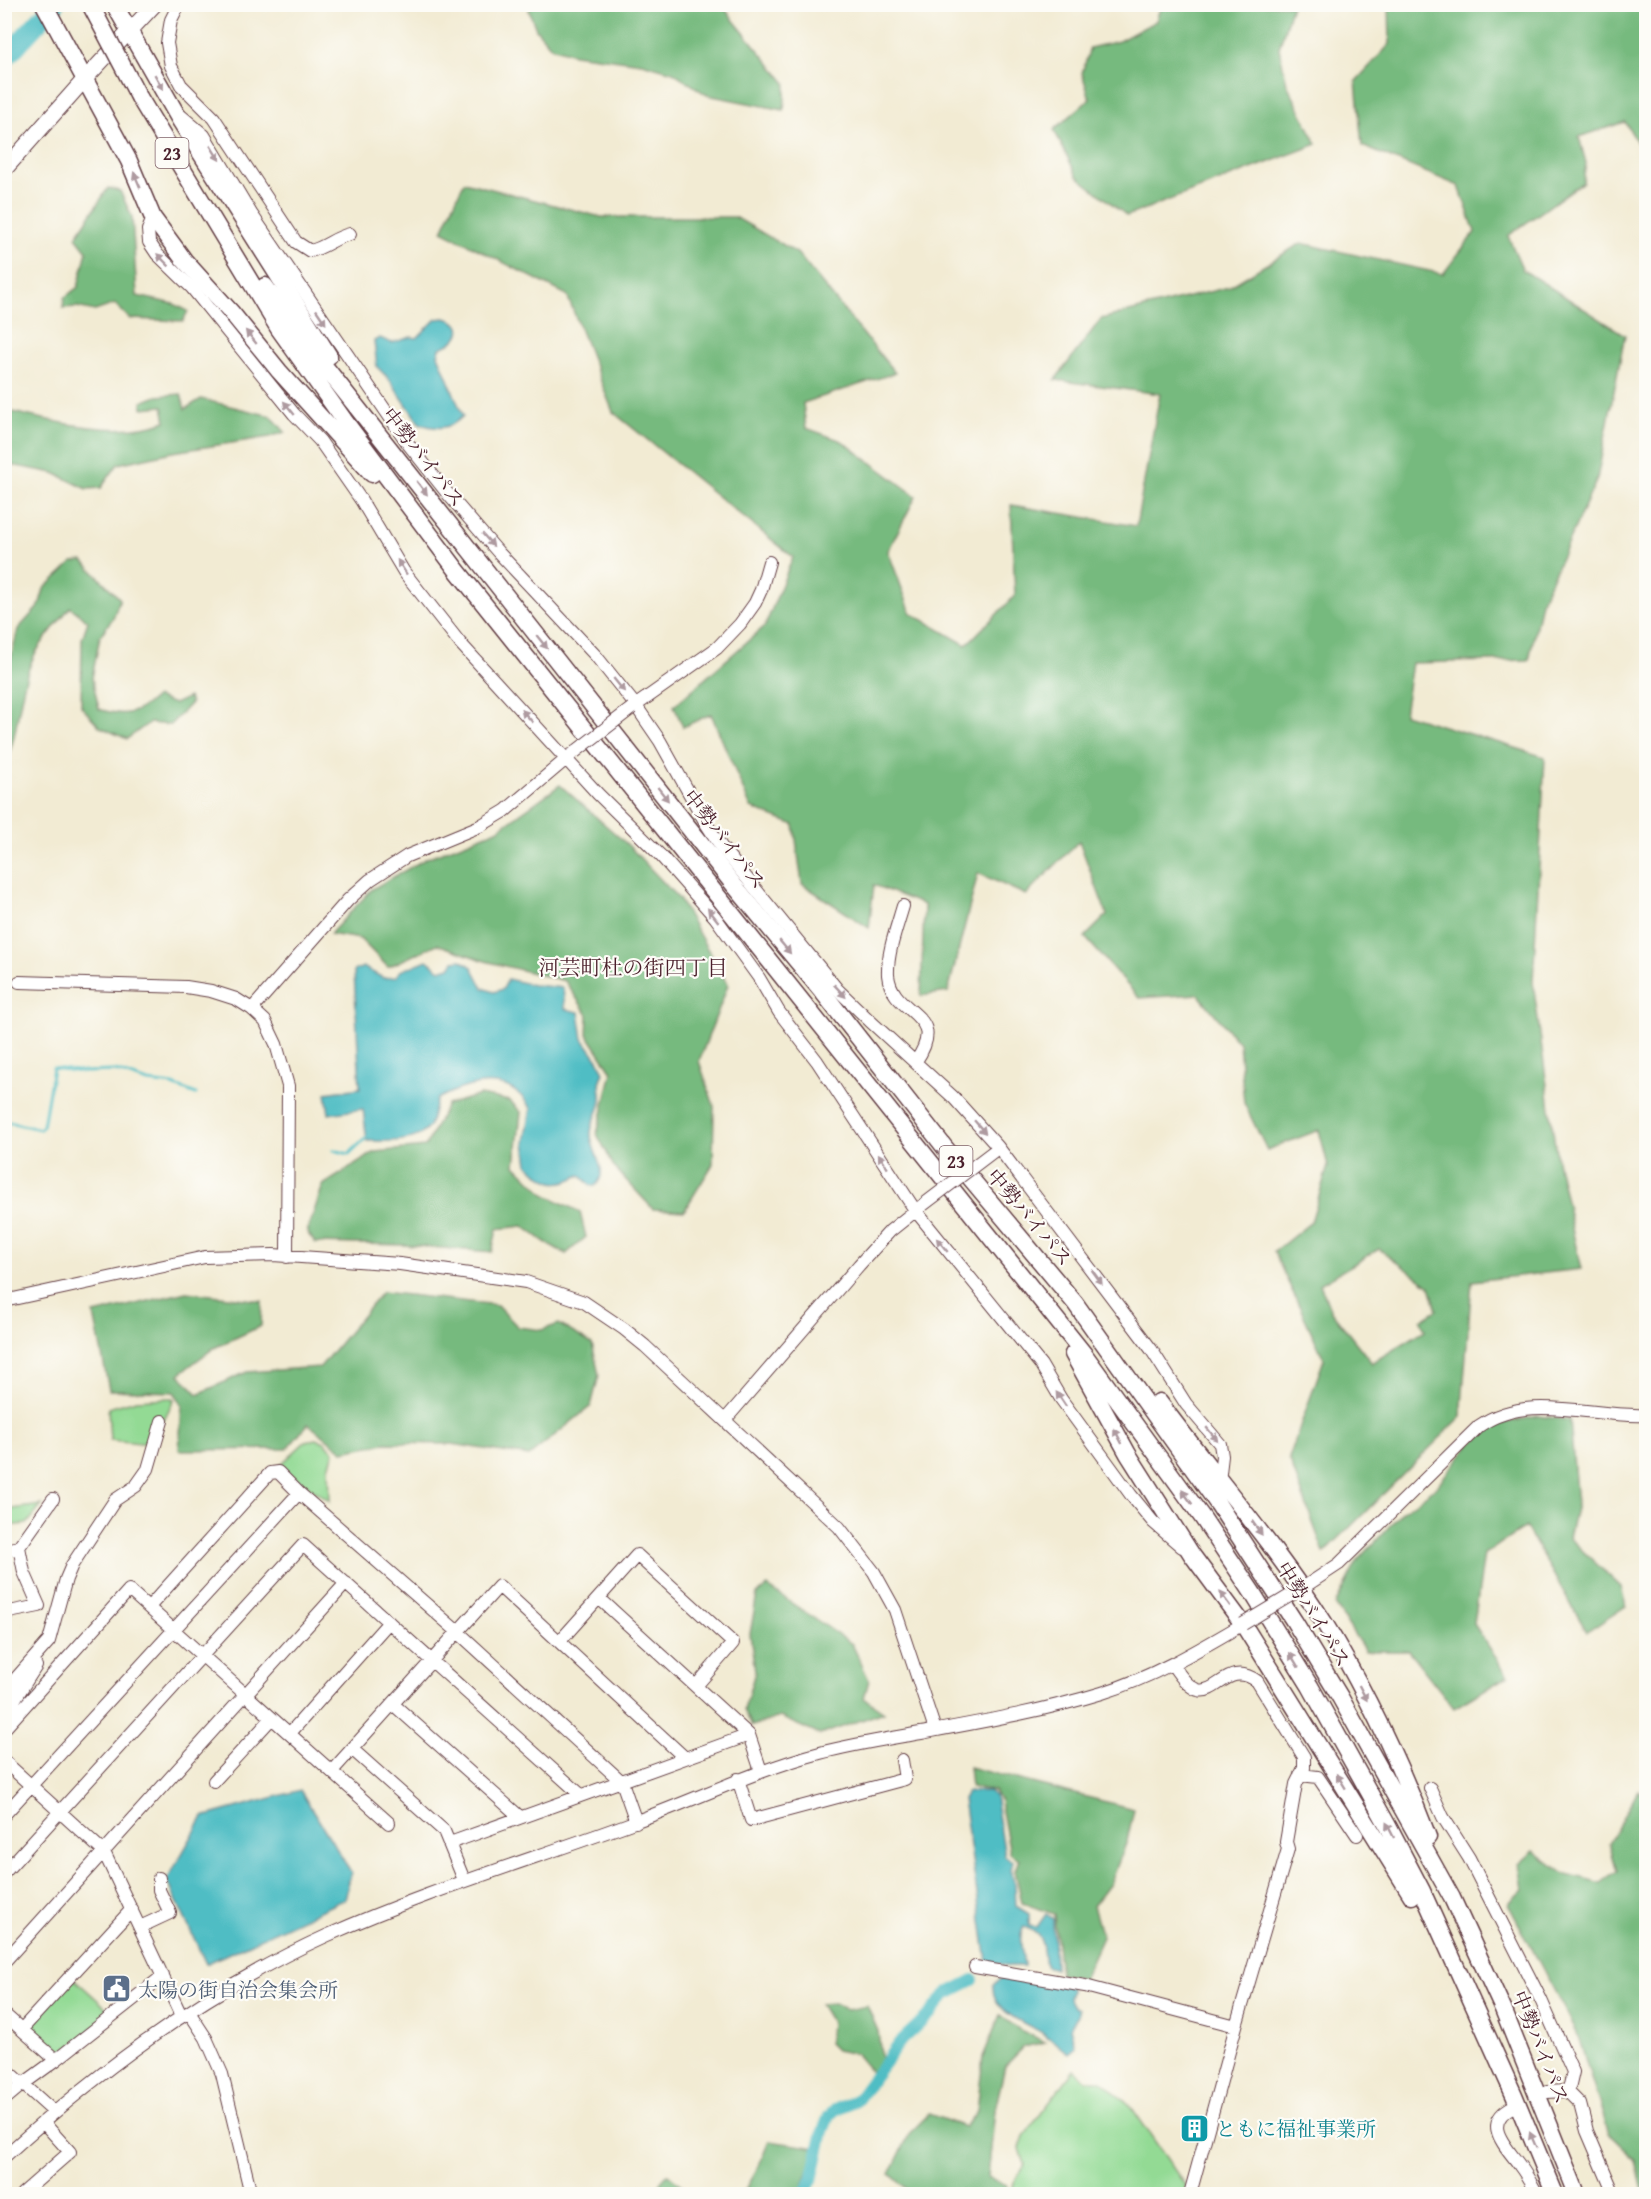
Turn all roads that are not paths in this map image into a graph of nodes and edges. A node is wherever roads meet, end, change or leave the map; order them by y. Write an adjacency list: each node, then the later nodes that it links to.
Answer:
1 (44, 4): 7 (highway)
2 (90, 4): 10 (highway, 中勢バイパス / 23, bridge)
3 (114, 4): 6 (highway)
4 (155, 4): 6 (main road)
5 (179, 4): 12 (street)
6 (129, 32): 7 (main road); 8 (highway, one-way to 8)
7 (84, 80): 9 (main road); 11 (highway, one-way to 7)
8 (176, 111): 13 (highway); 16 (street, one-way to 16)
9 (4, 170)
10 (207, 209): 13 (highway, 中勢バイパス / 23); 15 (highway, 中勢バイパス / 23)
11 (153, 218): 15 (highway, one-way to 11); 17 (street, one-way to 11)
12 (350, 234)
13 (399, 459): 26 (highway, 中勢バイパス / 23, one-way to 26)
14 (769, 562): 16 (street)
15 (456, 570): 27 (highway, 中勢バイパス / 23)
16 (634, 707): 17 (street, bridge); 21 (street, one-way to 21)
17 (571, 756): 20 (street); 23 (street, one-way to 17)
18 (903, 906): 21 (street)
19 (19, 981): 20 (street)
20 (252, 1009): 24 (street)
21 (916, 1061): 22 (street, one-way to 22)
22 (996, 1149): 23 (street, bridge); 31 (street, one-way to 31)
23 (919, 1208): 29 (street); 36 (street, one-way to 23)
24 (287, 1257): 25 (street); 29 (street)
25 (4, 1301)
26 (1075, 1303): 31 (highway); 85 (highway, 中勢バイパス / 23)
27 (1050, 1312): 36 (highway, one-way to 27); 91 (highway, 中勢バイパス / 23, one-way to 27)
28 (1647, 1415): 38 (street)
29 (725, 1420): 58 (street)
30 (162, 1421): 46 (street)
31 (1219, 1481): 38 (highway, one-way to 38)
32 (299, 1493): 40 (street); 44 (street); 45 (street)
33 (53, 1499): 34 (street)
34 (19, 1547): 35 (street); 41 (street)
35 (4, 1550)
36 (1192, 1555): 43 (highway, one-way to 36)
37 (346, 1583): 42 (street); 48 (street); 53 (street)
38 (1301, 1588): 43 (street, bridge); 85 (highway, one-way to 85)
39 (599, 1598): 47 (street); 51 (street); 51 (street)
40 (149, 1607): 44 (street); 57 (street)
41 (4, 1613)
42 (389, 1622): 49 (street); 59 (street)
43 (1243, 1624): 50 (street); 91 (highway, one-way to 43)
44 (175, 1630): 48 (street); 71 (street)
45 (458, 1632): 47 (street); 49 (street); 70 (street)
46 (49, 1641): 52 (street); 55 (street)
47 (560, 1641): 62 (street)
48 (204, 1656): 53 (street); 74 (street)
49 (432, 1661): 54 (street); 73 (street)
50 (1173, 1665): 58 (street); 67 (street)
51 (696, 1686): 60 (street)
52 (4, 1692)
53 (246, 1694): 56 (street); 81 (street)
54 (394, 1705): 61 (street); 76 (street)
55 (4, 1716)
56 (272, 1718): 59 (street); 69 (street)
57 (4, 1729)
58 (935, 1730): 66 (street)
59 (290, 1733): 65 (street)
60 (748, 1735): 62 (street); 66 (street)
61 (353, 1750): 65 (street); 80 (street)
62 (685, 1758): 70 (street)
63 (902, 1760): 68 (street)
64 (4, 1761): 71 (street)
65 (332, 1771): 78 (street)
66 (761, 1771): 68 (street)
67 (1300, 1775): 79 (street); 94 (street)
68 (738, 1779): 77 (street)
69 (214, 1781)
70 (622, 1782): 73 (street); 77 (street)
71 (31, 1785): 74 (street); 75 (street)
72 (1430, 1788): 99 (street)
73 (581, 1795): 76 (street)
74 (60, 1811): 81 (street); 82 (street)
75 (4, 1815)
76 (520, 1817): 80 (street)
77 (636, 1822): 84 (street)
78 (389, 1823)
79 (1357, 1835)
80 (450, 1843): 84 (street)
81 (104, 1852): 86 (street); 88 (street)
82 (4, 1873)
83 (159, 1878): 87 (street)
84 (464, 1880): 93 (street)
85 (1452, 1898): 111 (highway, 中勢バイパス / 23)
86 (132, 1909): 87 (street); 95 (street)
87 (140, 1927): 90 (street)
88 (4, 1962)
89 (975, 1967): 94 (street)
90 (163, 1976): 93 (street); 96 (street)
91 (1468, 1993): 110 (highway, 中勢バイパス / 23, one-way to 91)
92 (4, 2014): 95 (street)
93 (185, 2015): 103 (street); 107 (street)
94 (1236, 2026): 108 (street)
95 (22, 2029): 96 (street)
96 (56, 2060): 98 (street)
97 (4, 2067): 98 (street)
98 (23, 2084): 101 (street); 103 (street)
99 (1567, 2091): 100 (street); 112 (street)
100 (1547, 2092)
101 (4, 2100)
102 (1514, 2106): 109 (street)
103 (54, 2112): 104 (street)
104 (43, 2122): 105 (street); 106 (street)
105 (4, 2157)
106 (22, 2194)
107 (251, 2194)
108 (1190, 2194)
109 (1537, 2194)
110 (1555, 2194)
111 (1577, 2194)
112 (1614, 2194)

